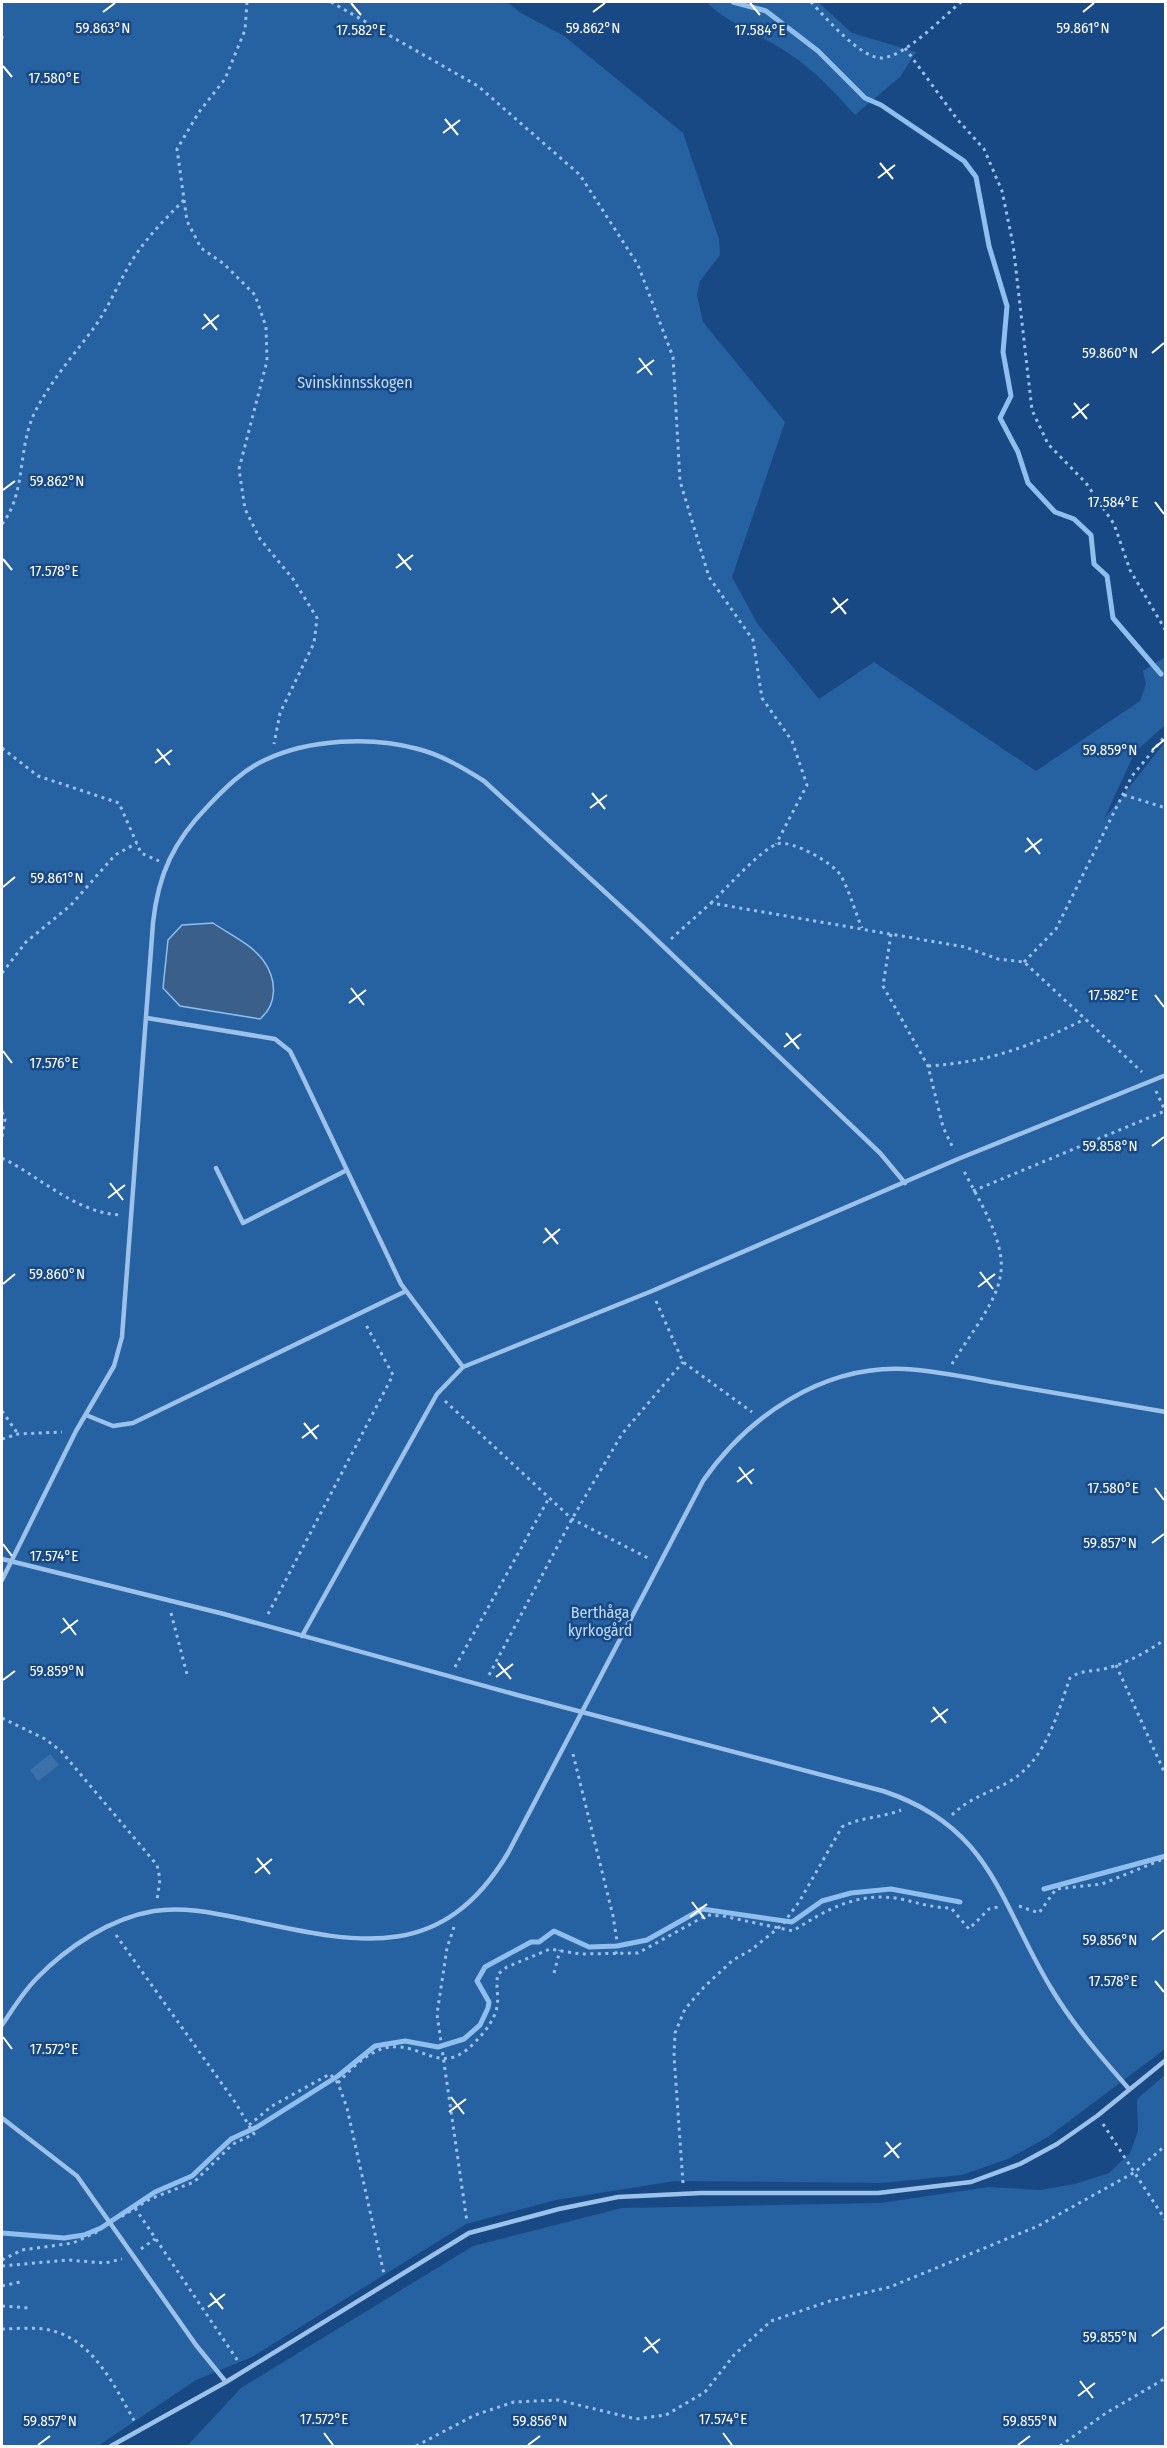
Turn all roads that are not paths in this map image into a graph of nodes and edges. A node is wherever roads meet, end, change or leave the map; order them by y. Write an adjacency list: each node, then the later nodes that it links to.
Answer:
1 (147, 1018): 4 (lane); 5 (lane); 9 (lane)
2 (1166, 1075): 5 (lane)
3 (216, 1168): 4 (lane)
4 (347, 1170): 6 (lane)
5 (905, 1183): 7 (lane)
6 (406, 1291): 7 (lane); 9 (lane)
7 (463, 1366): 13 (lane)
8 (1166, 1412): 14 (lane)
9 (86, 1415): 11 (lane)
10 (2, 1559): 11 (lane)
11 (11, 1561): 12 (lane); 13 (lane)
12 (2, 1580)
13 (302, 1636): 14 (lane)
14 (583, 1711): 15 (lane); 17 (lane)
15 (2, 2025)
16 (1166, 2060): 17 (lane)
17 (1129, 2089): 19 (lane)
18 (2, 2118): 19 (lane)
19 (226, 2382): 20 (lane)
20 (111, 2446)

